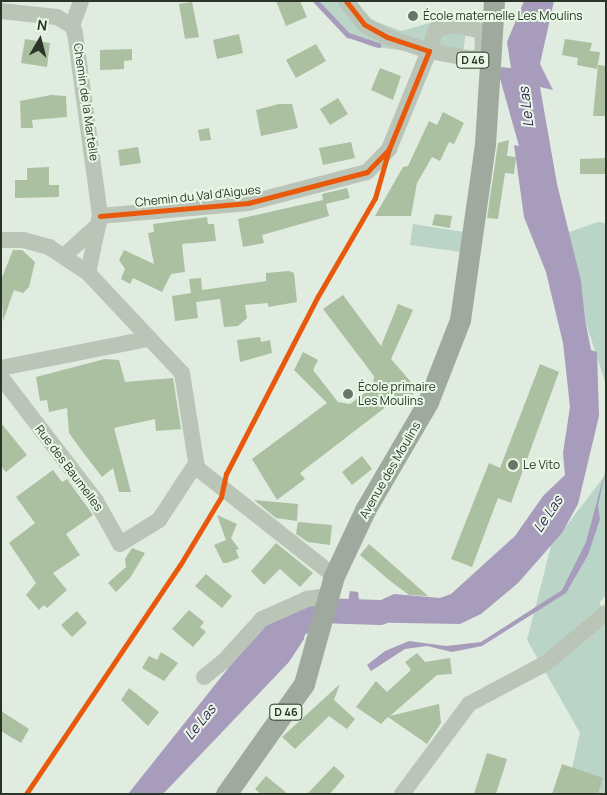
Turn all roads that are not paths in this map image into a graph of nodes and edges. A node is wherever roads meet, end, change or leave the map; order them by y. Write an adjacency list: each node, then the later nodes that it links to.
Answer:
1 (81, 1): 5 (street)
2 (346, 1): 7 (street)
3 (492, 1): 8 (main road, Avenue des Moulins / D 46)
4 (1, 11): 5 (street, Chemin de la Martelle)
5 (72, 26): 11 (street, Chemin de la Martelle)
6 (436, 29): 7 (street); 8 (street); 9 (street, Chemin du Val d'Aigues)
7 (406, 40): 9 (street)
8 (481, 46): 9 (street); 10 (main road, Avenue des Moulins / D 46); 10 (main road, D 46)
9 (429, 51): 11 (street, Chemin du Val d'Aigues)
10 (485, 121): 19 (main road, Avenue des Moulins / D 46)
11 (100, 220): 13 (street); 14 (street, Chemin de la Martelle)
12 (1, 240): 13 (street)
13 (64, 256): 14 (street)
14 (88, 273): 15 (street)
15 (148, 339): 16 (street); 18 (street)
16 (1, 368)
17 (1, 377): 18 (street, Rue des Baumelles)
18 (195, 465): 19 (street)
19 (334, 576): 20 (main road, Avenue des Moulins / D 46)
20 (324, 606): 22 (street); 23 (main road, Avenue des Moulins / D 46)
21 (606, 612): 24 (street)
22 (204, 677)
23 (226, 794)
24 (402, 794)

